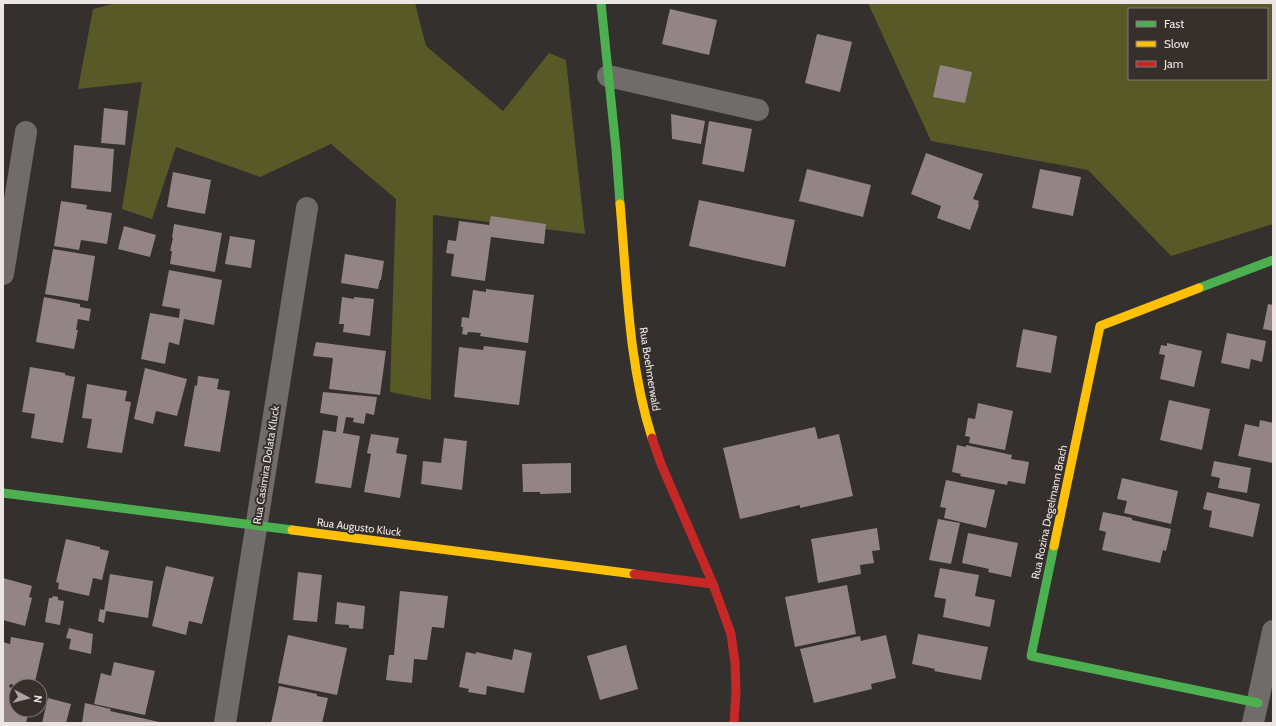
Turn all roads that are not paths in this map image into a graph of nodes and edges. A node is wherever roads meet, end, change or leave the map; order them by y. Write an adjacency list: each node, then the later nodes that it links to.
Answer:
1 (601, 3): 2 (street, Rua Boehmerwald)
2 (608, 76): 3 (street); 10 (street, Rua Boehmerwald)
3 (758, 110)
4 (26, 132): 7 (street)
5 (307, 208): 9 (street, Rua Casimira Dolata Kluck)
6 (1273, 260): 12 (street, Rua Rozina Degelmann Brach)
7 (3, 274)
8 (3, 493): 9 (street, Rua Augusto Kluck)
9 (256, 526): 10 (street, Rua Augusto Kluck); 13 (street, Rua Casimira Dolata Kluck)
10 (712, 584): 14 (street, Rua Boehmerwald)
11 (1273, 631): 12 (street)
12 (1256, 713)
13 (225, 723)
14 (734, 723)

